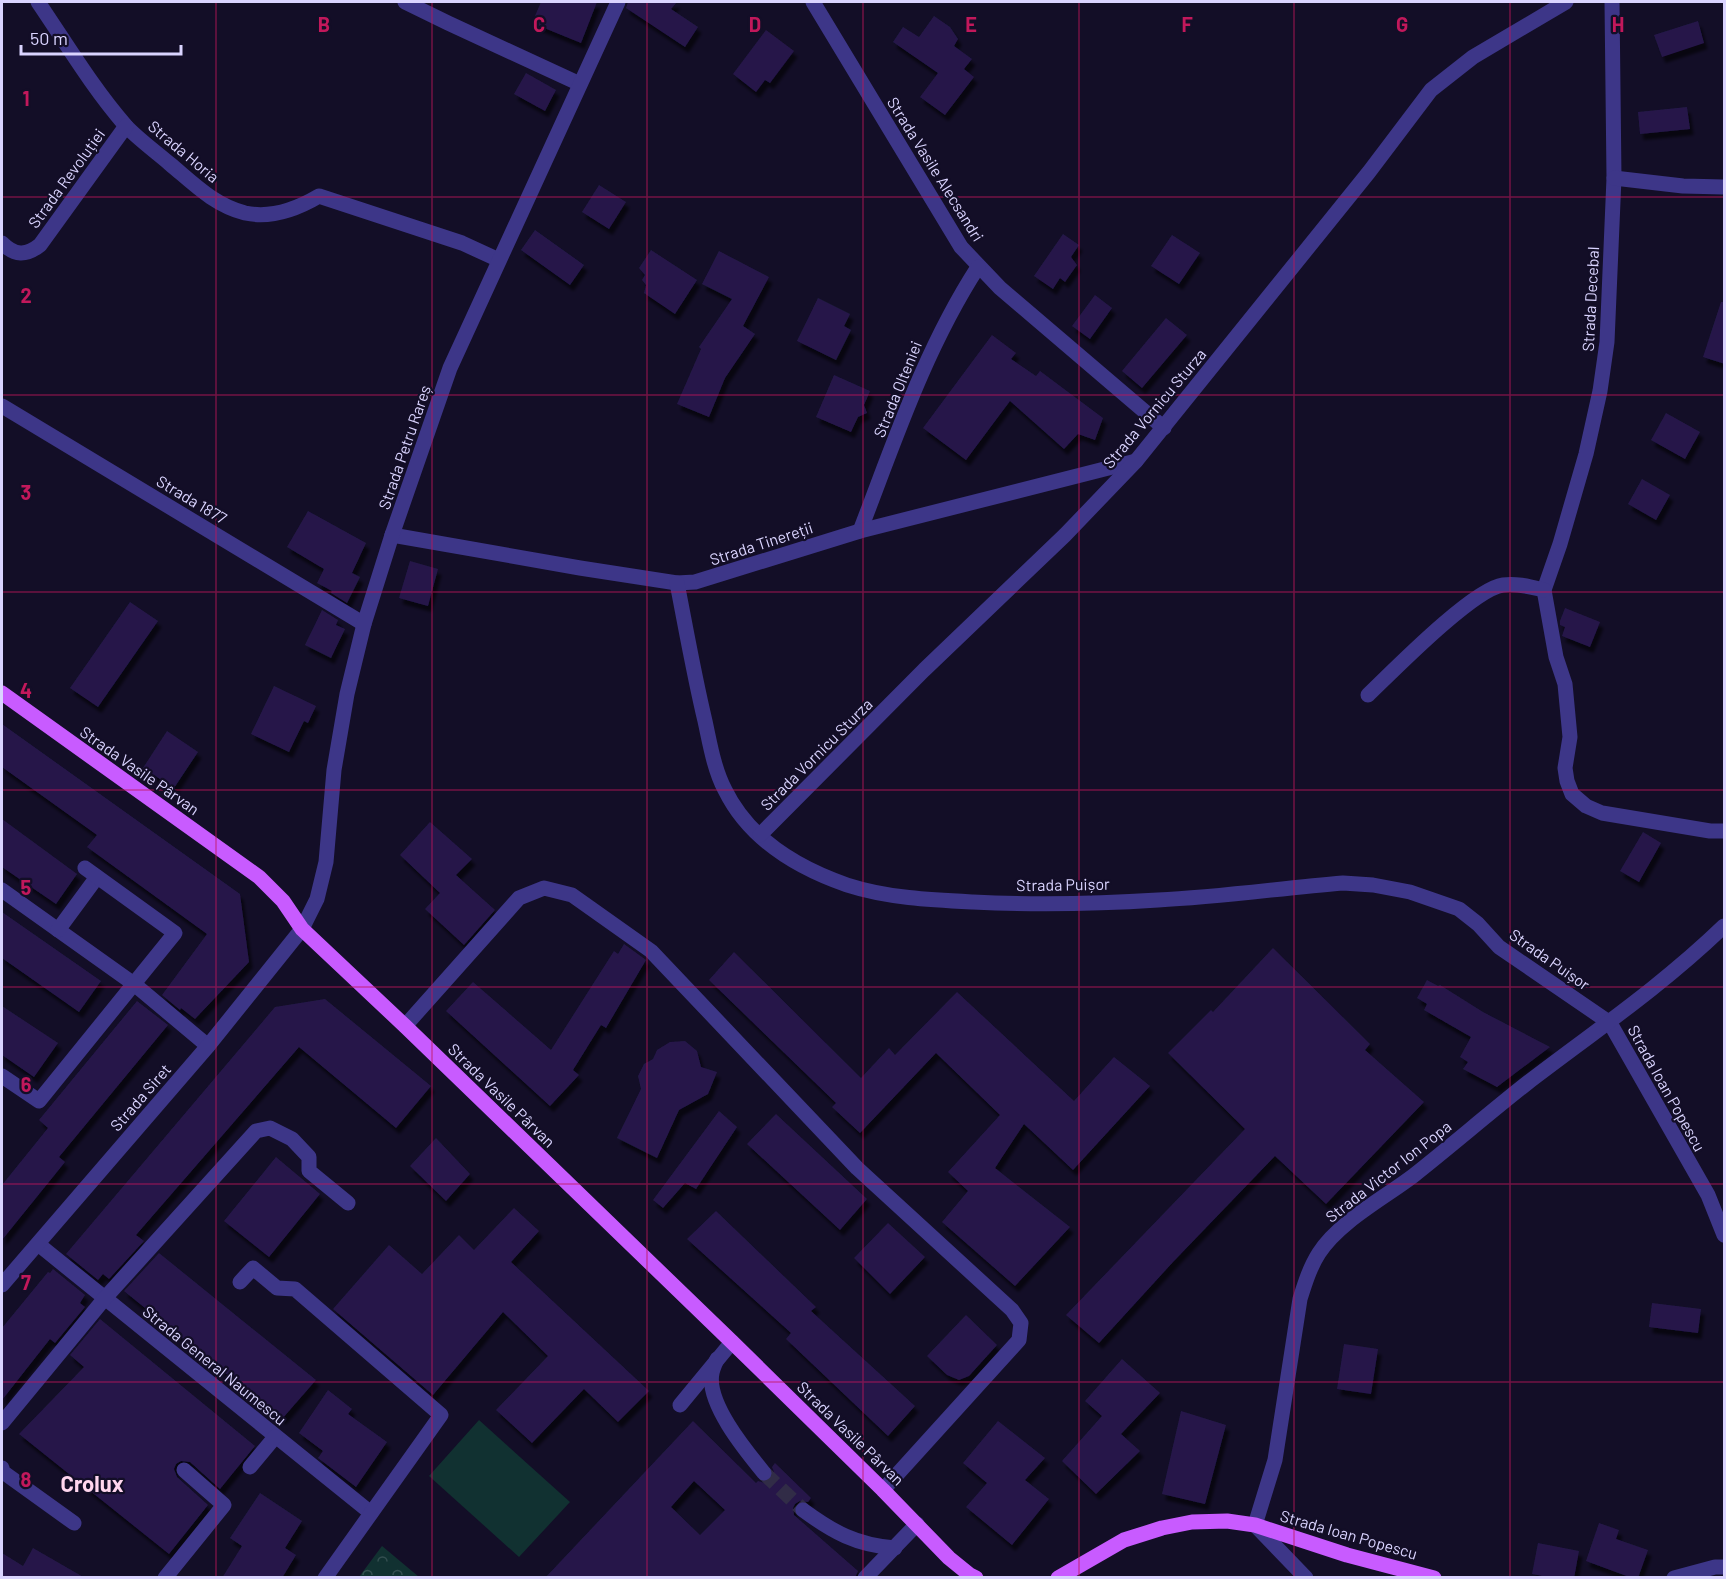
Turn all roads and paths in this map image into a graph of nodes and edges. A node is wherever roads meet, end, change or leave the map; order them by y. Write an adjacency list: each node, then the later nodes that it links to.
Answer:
1 (38, 2): 8 (street, Strada Horia)
2 (405, 2): 7 (street)
3 (618, 2): 7 (street, Strada Petru Rareș)
4 (813, 2): 13 (street, Strada Vasile Alecsandri)
5 (1566, 2): 15 (street, Strada Vornicu Sturza)
6 (1612, 2): 9 (street, Strada Decebal)
7 (580, 84): 12 (street, Strada Petru Rareș)
8 (126, 126): 11 (street, Strada Revoluției); 12 (street, Strada Horia)
9 (1614, 178): 10 (street); 20 (street, Strada Decebal)
10 (1725, 187)
11 (2, 243)
12 (499, 260): 18 (street, Strada Petru Rareș)
13 (978, 267): 15 (street, Strada Vasile Alecsandri); 17 (street, Strada Olteniei)
14 (2, 406): 21 (street, Strada 1877)
15 (1164, 428): 16 (street, Strada Vornicu Sturza)
16 (1136, 461): 17 (street, Strada Tinereții); 25 (street, Strada Vornicu Sturza)
17 (860, 531): 19 (street, Strada Tinereții)
18 (392, 535): 19 (street, Strada Tinereții); 21 (street, Strada Petru Rareș)
19 (677, 583): 25 (street, Strada Puișor)
20 (1544, 590): 23 (street); 24 (street, Strada Decebal)
21 (364, 624): 28 (street, Strada Petru Rareș)
22 (2, 693): 28 (main road, Strada Vasile Pârvan)
23 (1368, 695)
24 (1725, 831)
25 (760, 835): 31 (street, Strada Puișor)
26 (2, 890): 29 (street)
27 (1725, 926): 31 (street, Strada Victor Ion Popa)
28 (302, 929): 32 (main road, Strada Vasile Pârvan); 33 (street, Strada Siret)
29 (58, 930): 30 (street); 30 (street)
30 (134, 984): 33 (street); 34 (street)
31 (1610, 1023): 36 (street, Strada Ioan Popescu); 55 (street, Strada Victor Ion Popa)
32 (405, 1026): 41 (main road, Strada Vasile Pârvan); 50 (street)
33 (208, 1046): 37 (street, Strada Siret)
34 (2, 1076)
35 (348, 1203): 40 (street)
36 (1725, 1235)
37 (38, 1244): 39 (street, Strada Siret); 40 (street, Strada General Naumescu)
38 (240, 1282): 52 (street)
39 (2, 1285)
40 (105, 1298): 44 (street); 45 (street, Strada General Naumescu)
41 (732, 1342): 42 (street); 50 (main road, Strada Vasile Pârvan)
42 (717, 1359): 43 (street); 49 (street)
43 (680, 1406)
44 (2, 1423)
45 (275, 1437): 46 (street); 52 (street, Strada General Naumescu)
46 (250, 1467)
47 (2, 1468): 53 (street)
48 (184, 1470): 59 (street)
49 (764, 1473)
50 (883, 1490): 54 (main road, Strada Vasile Pârvan)
51 (803, 1510): 56 (street)
52 (371, 1513): 60 (street)
53 (74, 1523)
54 (917, 1524): 56 (street); 58 (main road, Strada Vasile Pârvan)
55 (1255, 1526): 62 (main road); 63 (street); 64 (main road, Strada Ioan Popescu)
56 (895, 1548): 61 (street)
57 (1725, 1567): 65 (street)
58 (971, 1577)
59 (165, 1578)
60 (325, 1578)
61 (866, 1578)
62 (1058, 1578)
63 (1306, 1578)
64 (1434, 1578)
65 (1674, 1578)

